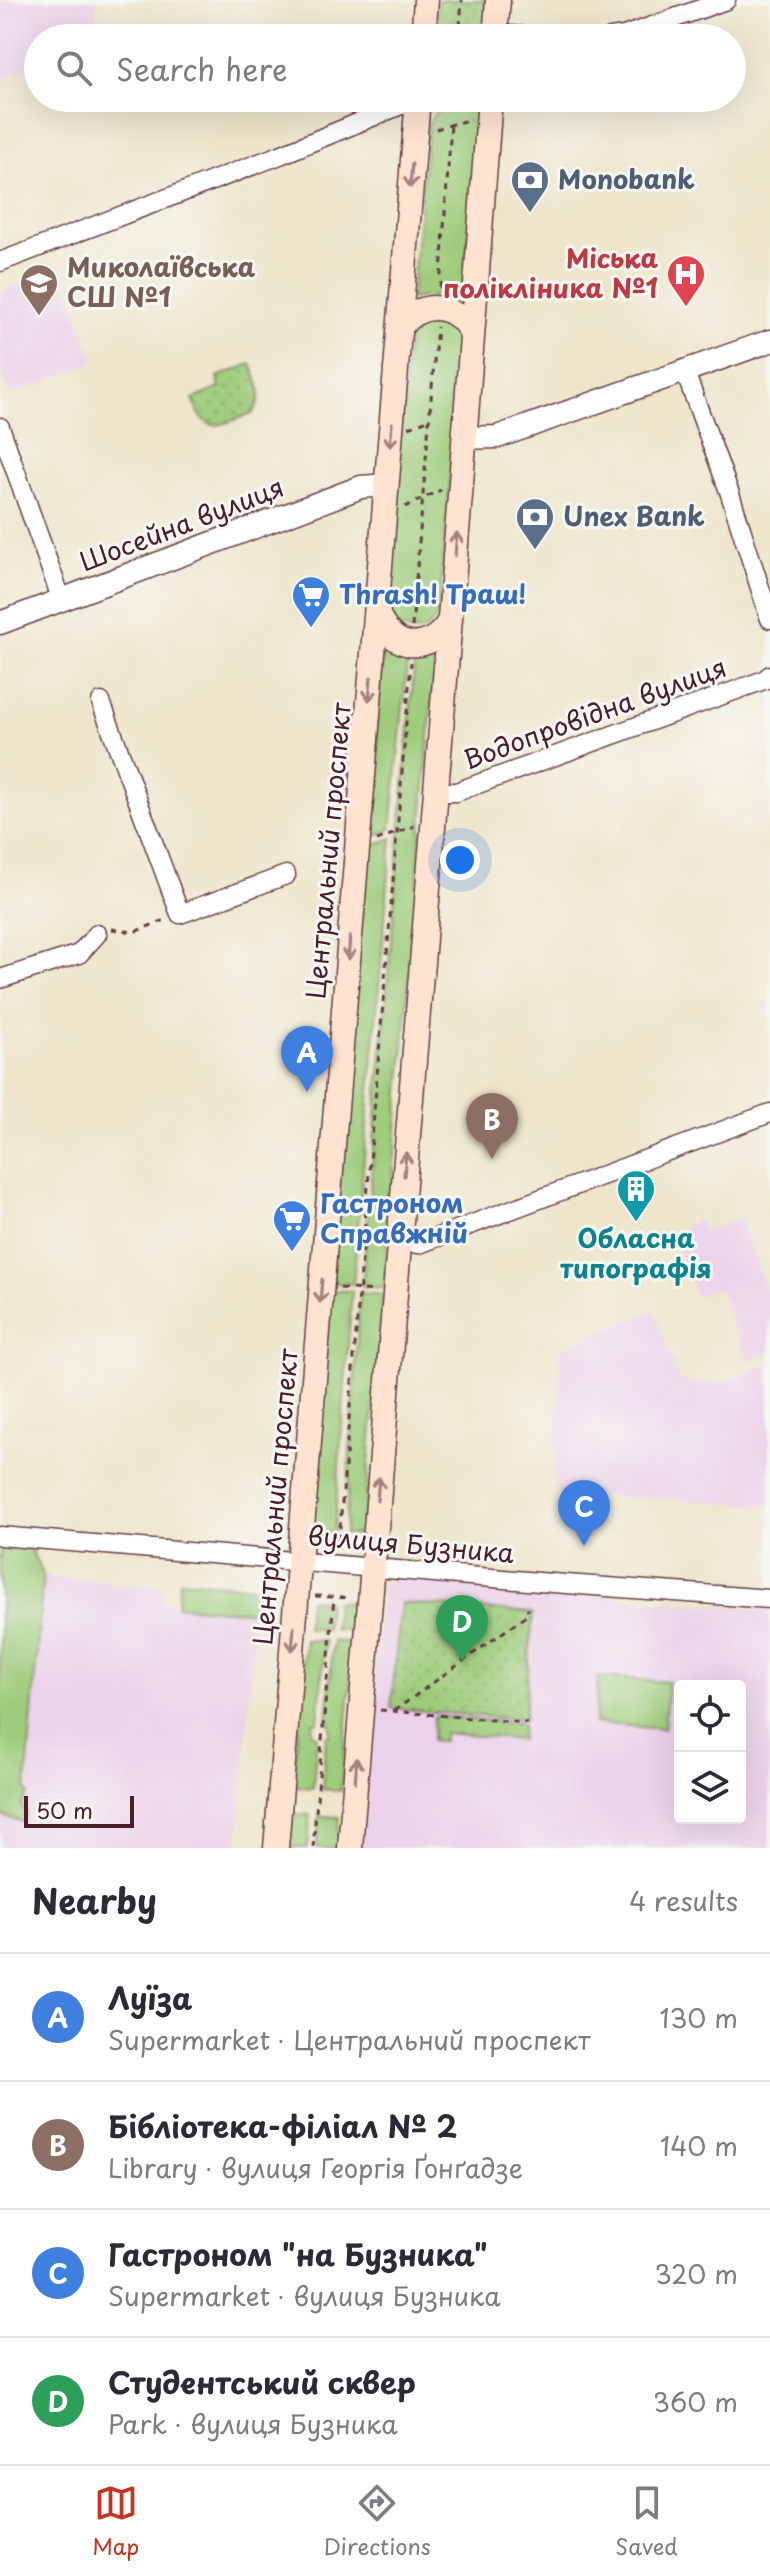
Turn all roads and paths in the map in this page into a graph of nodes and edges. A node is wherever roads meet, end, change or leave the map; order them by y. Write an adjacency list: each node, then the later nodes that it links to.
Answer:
1 (426, 0): 5 (main road)
2 (462, 0): 6 (path)
3 (498, 0): 7 (main road)
4 (726, 0): 8 (street)
5 (424, 24)
6 (460, 24)
7 (496, 24)
8 (658, 24)
9 (384, 112): 15 (street)
10 (417, 112): 17 (main road, Центральний проспект, one-way to 17)
11 (476, 112): 13 (path)
12 (484, 112): 18 (main road)
13 (451, 124): 14 (path); 16 (path)
14 (424, 132)
15 (0, 262)
16 (438, 307): 17 (main road); 18 (main road); 25 (path)
17 (400, 327): 23 (main road, Центральний проспект, one-way to 23)
18 (471, 332): 22 (main road)
19 (770, 341): 20 (street)
20 (685, 372): 22 (street); 29 (street)
21 (0, 427): 27 (street)
22 (464, 438): 30 (main road, one-way to 22)
23 (386, 485): 27 (street, Шосейна вулиця); 28 (main road, Центральний проспект)
24 (449, 486): 25 (path)
25 (422, 499): 26 (path); 32 (path)
26 (394, 512)
27 (62, 601): 31 (street, Шосейна вулиця)
28 (377, 611): 32 (main road); 52 (main road, Центральний проспект, one-way to 52)
29 (770, 619)
30 (449, 622): 32 (main road); 35 (main road)
31 (0, 623)
32 (412, 644): 37 (path)
33 (769, 680): 35 (street, Водопровідна вулиця)
34 (101, 702): 40 (street)
35 (436, 792): 36 (main road)
36 (434, 819): 37 (path); 44 (main road, one-way to 36)
37 (396, 832): 38 (path); 46 (path)
38 (367, 844)
39 (286, 875): 40 (street)
40 (180, 914): 41 (path)
41 (97, 934): 42 (street)
42 (0, 979)
43 (770, 1113): 44 (street)
44 (399, 1242): 53 (main road, one-way to 44)
45 (331, 1287): 46 (path)
46 (358, 1289): 47 (path); 50 (path)
47 (384, 1292)
48 (0, 1536): 52 (street, вулиця Бузника)
49 (311, 1537): 50 (path)
50 (339, 1540): 51 (path)
51 (363, 1541)
52 (299, 1561): 53 (street, вулиця Бузника); 62 (main road, Центральний проспект, one-way to 62)
53 (372, 1567): 57 (street, вулиця Бузника); 64 (main road, one-way to 53)
54 (307, 1595): 55 (path)
55 (334, 1597): 56 (path); 63 (path)
56 (359, 1598)
57 (770, 1599)
58 (528, 1608): 60 (path)
59 (379, 1710): 60 (path)
60 (394, 1711): 61 (path)
61 (527, 1723)
62 (276, 1848)
63 (313, 1848)
64 (350, 1848)

